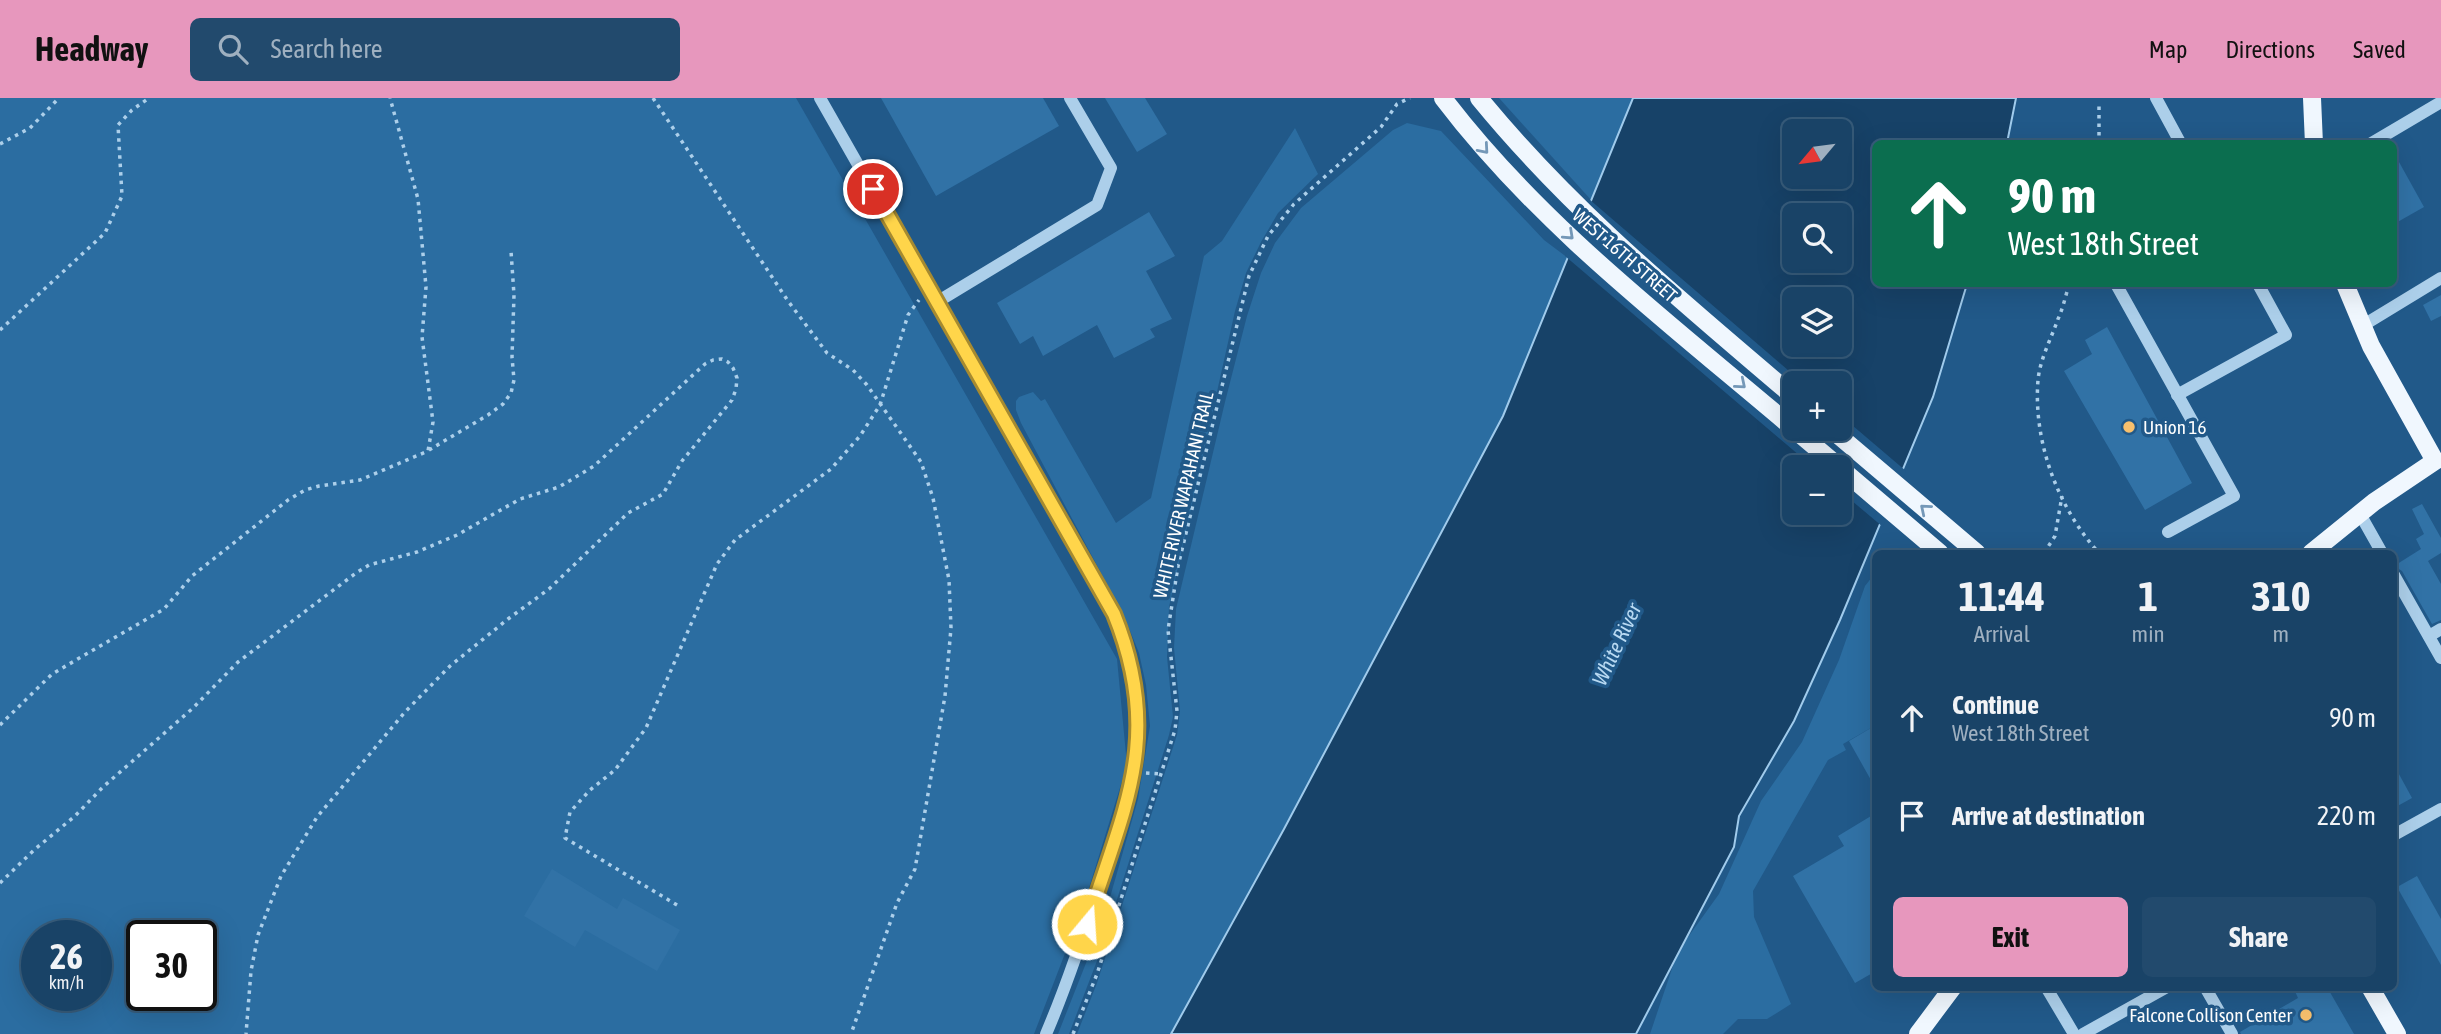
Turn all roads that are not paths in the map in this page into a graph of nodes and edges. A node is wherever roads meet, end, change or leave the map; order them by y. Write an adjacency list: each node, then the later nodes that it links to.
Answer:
1 (820, 98): 15 (street)
2 (1070, 98): 15 (street)
3 (1443, 98): 19 (main road, WEST 16TH STREET, one-way to 19)
4 (1479, 98): 17 (main road, WEST 16TH STREET)
5 (2156, 98): 8 (street)
6 (2312, 98): 9 (main road)
7 (2441, 102): 10 (street)
8 (2179, 140)
9 (2314, 140)
10 (2377, 140)
11 (2441, 278): 16 (street)
12 (2118, 287): 18 (street)
13 (2260, 287): 18 (street)
14 (2346, 287): 16 (main road)
15 (937, 302): 42 (street)
16 (2362, 326): 23 (main road)
17 (1782, 387)
18 (2177, 395): 26 (street)
19 (1782, 419)
20 (1808, 441): 22 (main road, WEST 16TH STREET)
21 (1845, 441): 28 (main road, one-way to 21)
22 (1825, 455)
23 (2438, 459): 25 (main road)
24 (1852, 478): 27 (main road, WEST 16TH STREET)
25 (2360, 513): 29 (main road); 30 (street)
26 (2168, 532)
27 (1936, 550)
28 (1973, 550)
29 (2315, 550)
30 (2380, 550)
31 (2397, 580): 33 (street)
32 (2441, 629): 33 (street)
33 (2429, 636): 34 (street)
34 (2441, 658)
35 (2441, 809): 36 (street)
36 (2397, 833)
37 (1950, 991): 43 (main road)
38 (2048, 991): 44 (street)
39 (2160, 991): 45 (street)
40 (2208, 991): 46 (street)
41 (2372, 991): 47 (main road)
42 (1046, 1034)
43 (1918, 1034)
44 (2074, 1034)
45 (2083, 1034)
46 (2232, 1034)
47 (2397, 1034)

